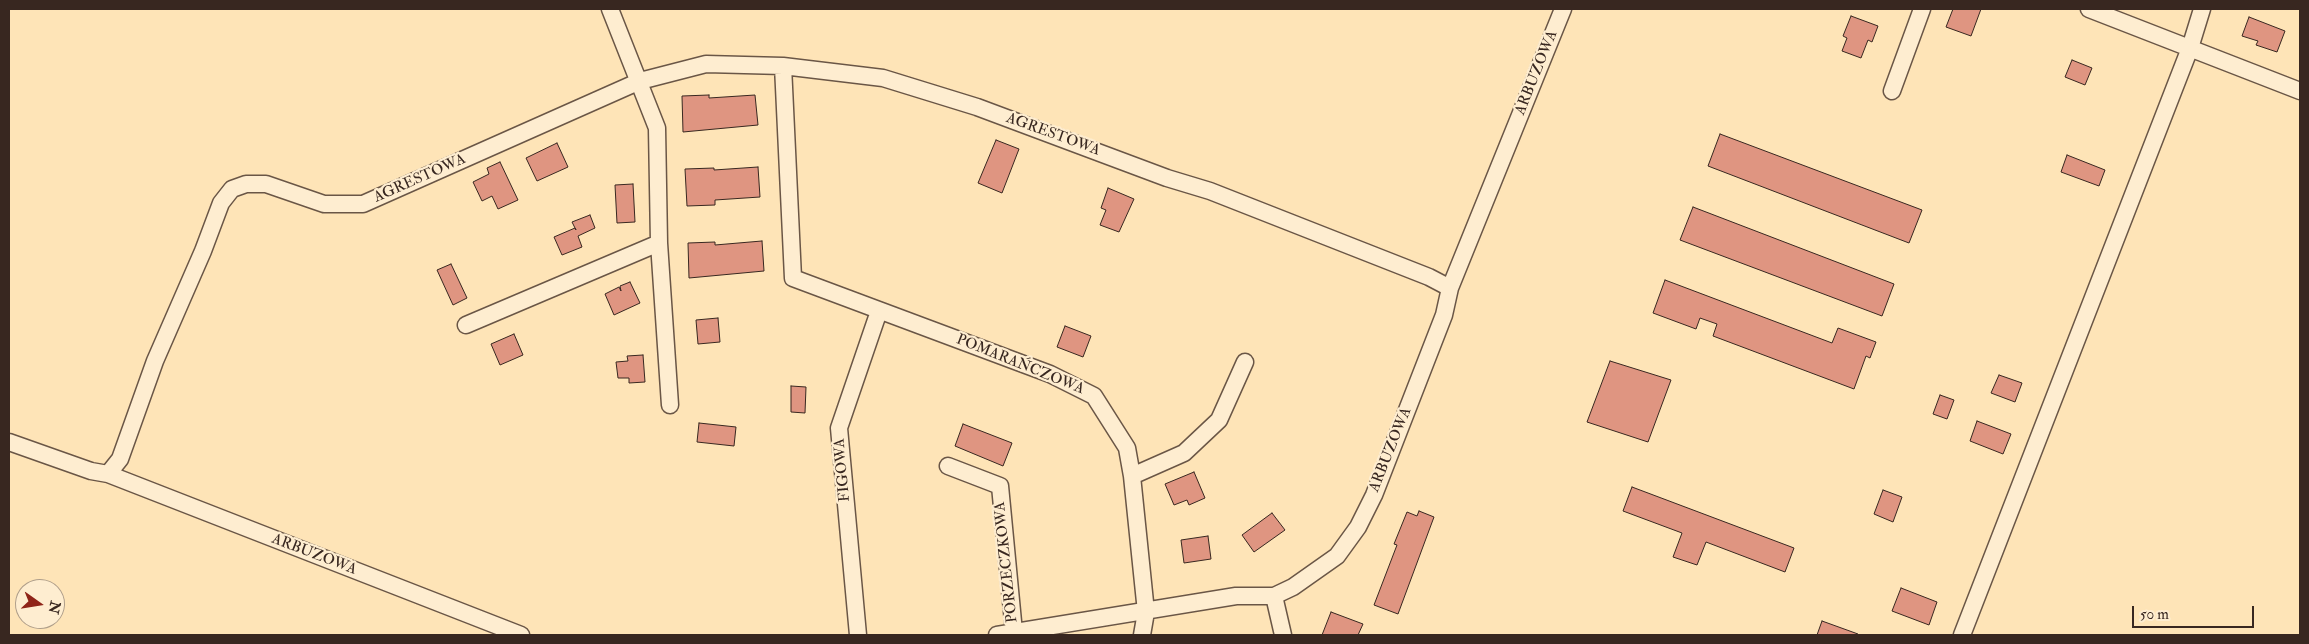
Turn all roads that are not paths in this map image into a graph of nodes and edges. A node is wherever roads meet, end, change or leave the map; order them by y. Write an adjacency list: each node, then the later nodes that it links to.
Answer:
1 (610, 9): 8 (street)
2 (1563, 9): 12 (street, ARBUZOWA)
3 (1922, 9): 9 (street)
4 (2089, 9): 6 (street)
5 (2202, 9): 6 (street)
6 (2190, 48): 10 (street); 29 (street)
7 (783, 66): 8 (street, AGRESTOWA); 12 (street, AGRESTOWA); 13 (street, POMARAŃCZOWA)
8 (640, 81): 11 (street); 19 (street, AGRESTOWA)
9 (1892, 91)
10 (2300, 91)
11 (659, 243): 14 (street); 16 (street)
12 (1450, 288): 21 (street, ARBUZOWA)
13 (879, 311): 20 (street, POMARAŃCZOWA); 25 (street, FIGOWA)
14 (466, 325)
15 (1245, 362): 20 (street)
16 (670, 405)
17 (9, 442): 19 (street, ARBUZOWA)
18 (948, 466): 23 (street, PORZECZKOWA)
19 (108, 474): 24 (street, ARBUZOWA)
20 (1132, 476): 22 (street, POMARAŃCZOWA)
21 (1274, 596): 22 (street, ARBUZOWA); 28 (street)
22 (1146, 612): 23 (street, ARBUZOWA); 27 (street, POMARAŃCZOWA)
23 (1014, 632): 26 (street, ARBUZOWA)
24 (521, 635)
25 (858, 635)
26 (997, 635)
27 (1142, 635)
28 (1283, 635)
29 (1962, 635)

